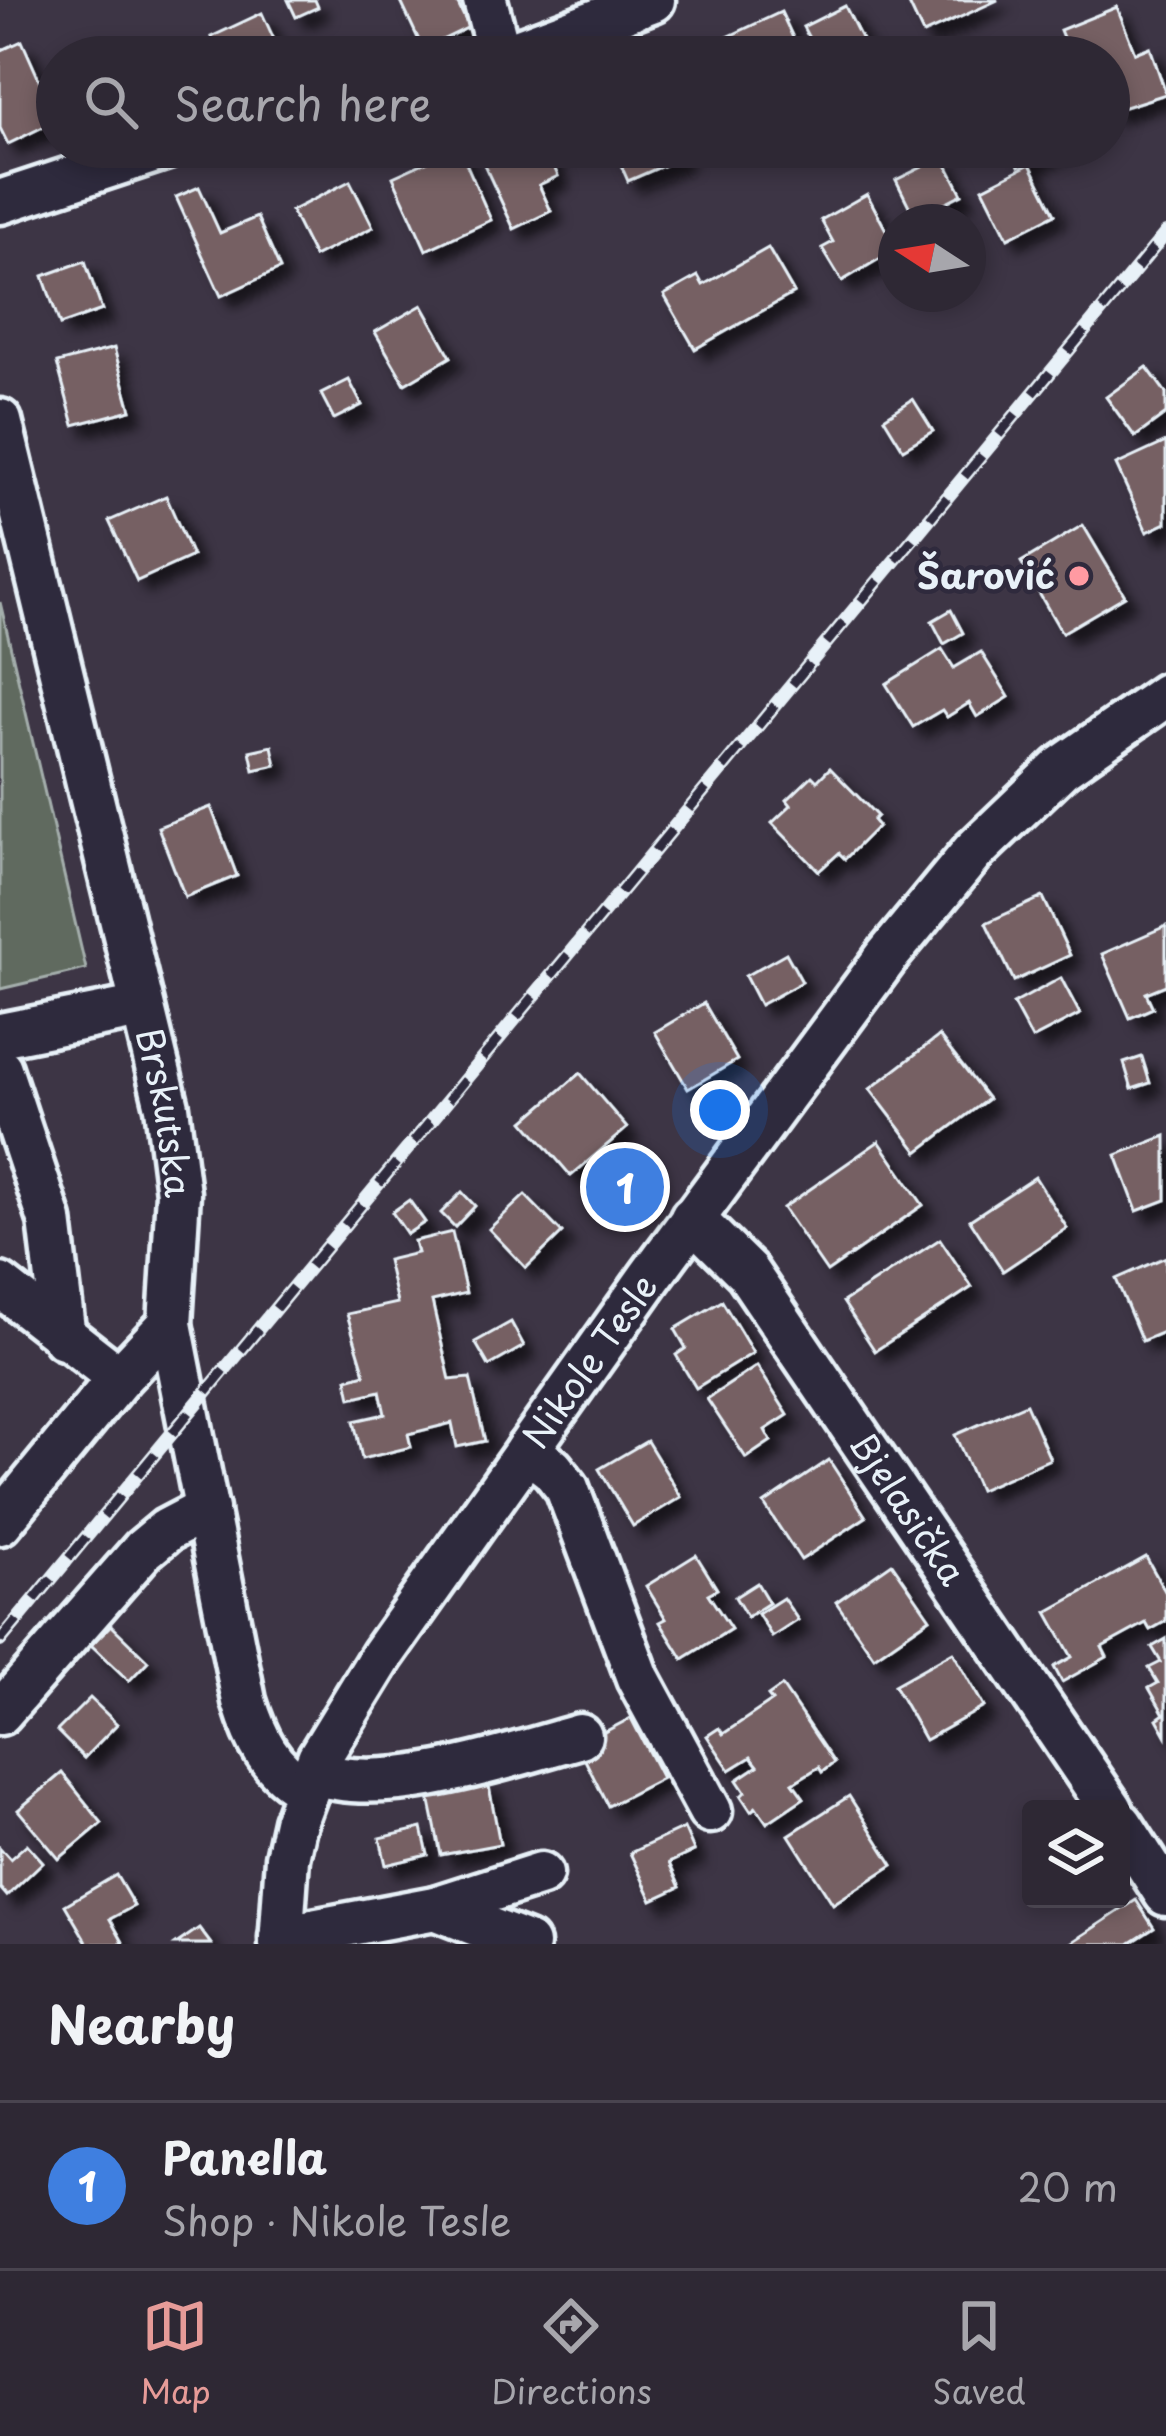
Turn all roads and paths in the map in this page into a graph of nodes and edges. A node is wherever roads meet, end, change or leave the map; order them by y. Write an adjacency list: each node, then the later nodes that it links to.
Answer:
1 (485, 0): 3 (street)
2 (653, 0): 4 (street)
3 (495, 36)
4 (557, 36)
5 (103, 168): 6 (street)
6 (0, 202)
7 (0, 421): 9 (street, Brskutska)
8 (1166, 695): 12 (street, Nikole Tesle)
9 (141, 1006): 10 (street); 14 (street, Brskutska)
10 (0, 1035)
11 (0, 1069): 15 (street)
12 (692, 1218): 17 (street, Nikole Tesle); 23 (street, Bjelasička)
13 (0, 1285): 15 (street)
14 (170, 1324): 16 (street); 18 (street, Brskutska)
15 (64, 1338): 16 (street)
16 (119, 1378): 19 (street)
17 (527, 1450): 22 (street, Nikole Tesle); 24 (street)
18 (207, 1509): 20 (street); 22 (street, Brskutska)
19 (0, 1523)
20 (0, 1713)
21 (580, 1736): 22 (street)
22 (310, 1780): 29 (street, Nikole Tesle)
23 (1105, 1800)
24 (710, 1811)
25 (1143, 1841): 27 (street)
26 (541, 1874): 28 (street)
27 (1166, 1894)
28 (435, 1908): 29 (street); 30 (street)
29 (281, 1940)
30 (527, 1944)

